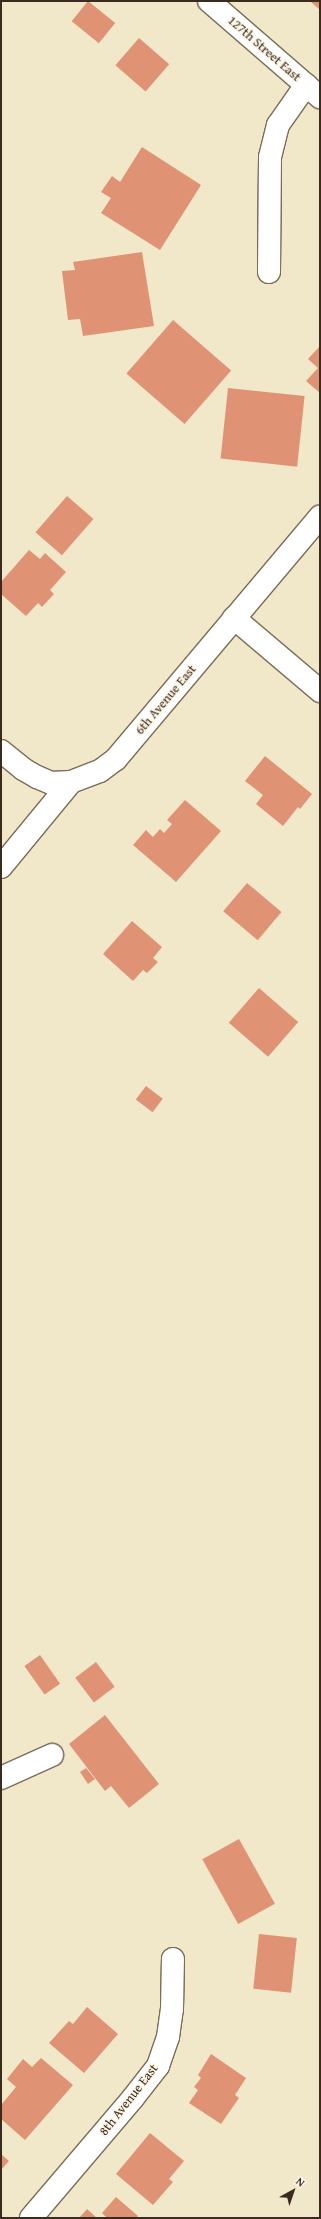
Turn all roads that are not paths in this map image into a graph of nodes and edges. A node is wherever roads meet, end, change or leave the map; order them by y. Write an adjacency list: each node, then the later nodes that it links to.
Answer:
1 (209, 1): 2 (street, 127th Street East)
2 (313, 91): 3 (street)
3 (269, 272)
4 (320, 517): 5 (street, 6th Avenue East)
5 (234, 618): 6 (street); 8 (street, 6th Avenue East)
6 (320, 691)
7 (1, 751): 8 (street)
8 (71, 782): 9 (street, 6th Avenue East)
9 (1, 867)
10 (52, 1755): 11 (street)
11 (1, 1778)
12 (173, 1959): 13 (street, 8th Avenue East)
13 (31, 2218)

